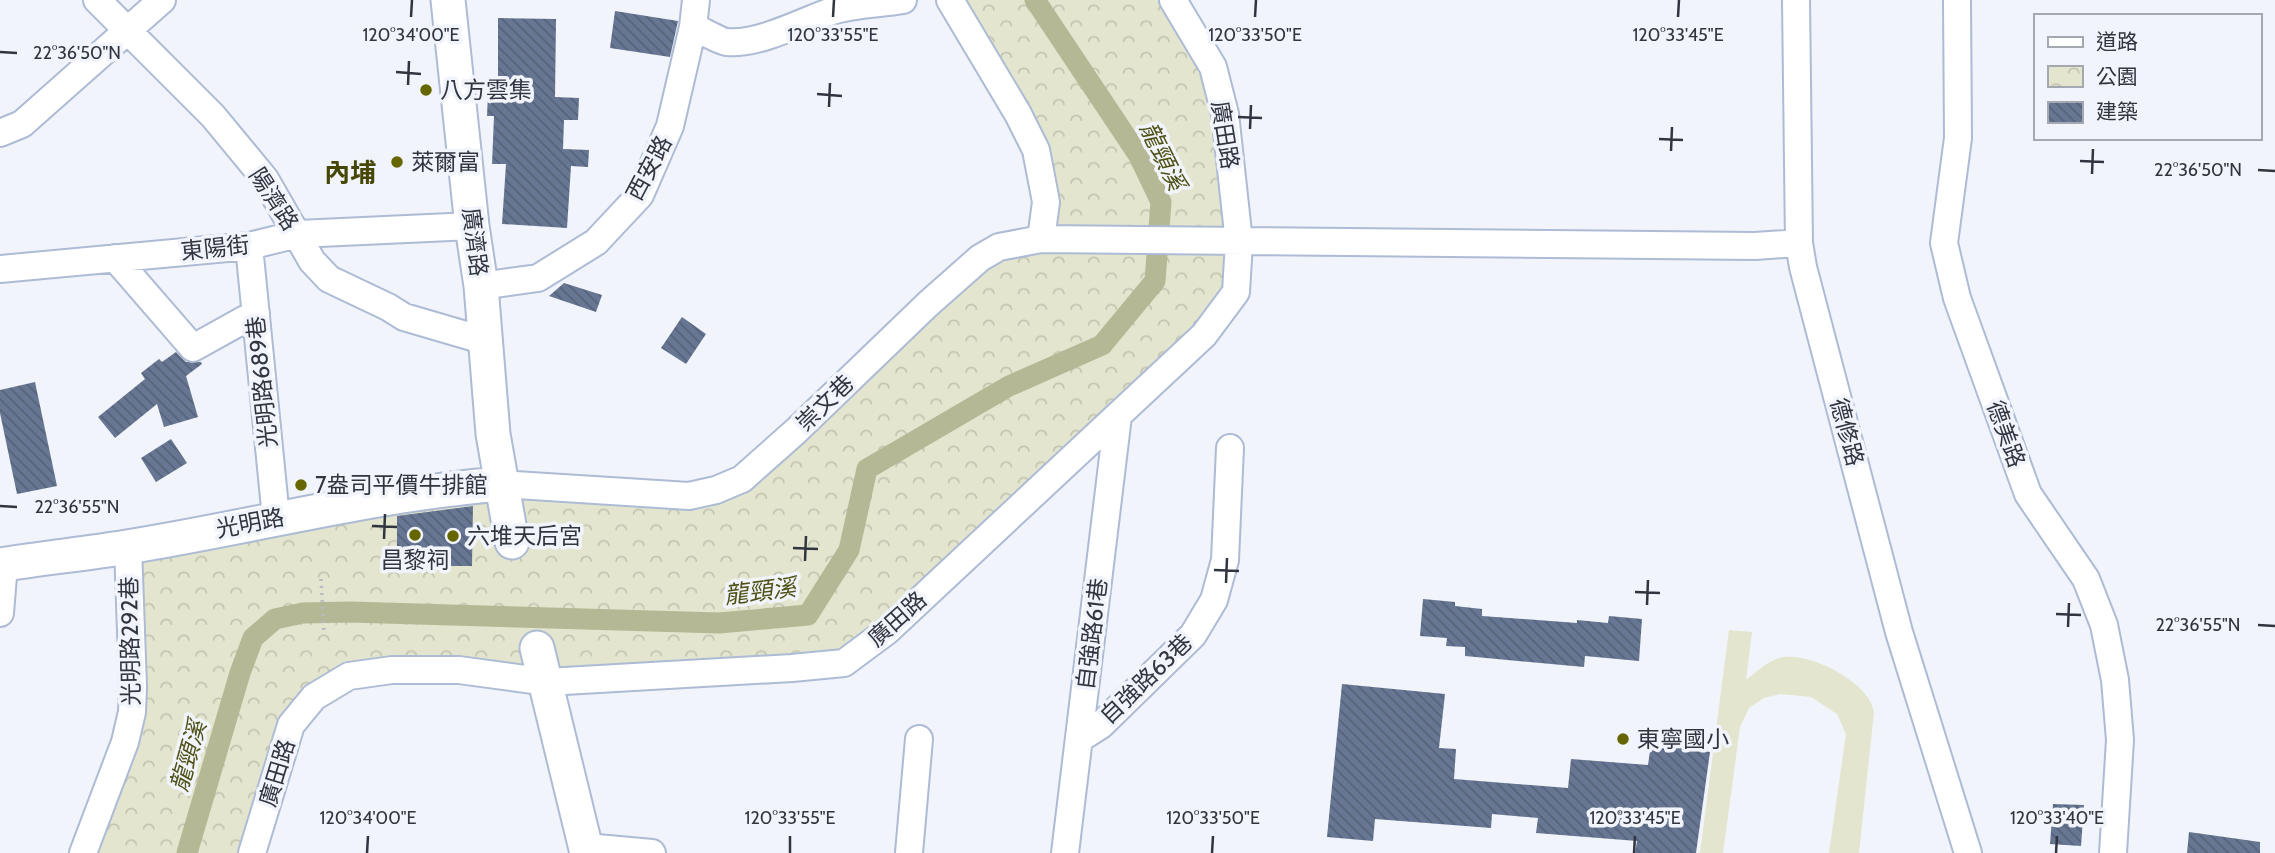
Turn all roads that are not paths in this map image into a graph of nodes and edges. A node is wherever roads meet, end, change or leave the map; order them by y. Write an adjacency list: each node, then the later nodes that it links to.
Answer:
1 (97, 0): 11 (street, 陽濟路)
2 (162, 0): 11 (street)
3 (448, 0): 13 (main road, 廣濟路)
4 (696, 0): 10 (street, 西安路)
5 (903, 0): 10 (street)
6 (950, 0): 15 (street)
7 (1173, 0): 16 (street, 廣田路)
8 (1796, 0): 17 (street, 德修路)
9 (1957, 0): 43 (street, 德美路)
10 (693, 27): 21 (street, 西安路)
11 (129, 30): 12 (street); 14 (street, 陽濟路)
12 (0, 133)
13 (472, 226): 14 (street, 東陽街); 21 (main road, 廣濟路)
14 (298, 234): 18 (street, 東陽街); 23 (street, 陽濟路)
15 (1041, 239): 16 (street, 崇文巷); 26 (street, 崇文巷)
16 (1239, 242): 17 (street, 崇文巷); 24 (street, 廣田路)
17 (1799, 243): 42 (street, 德修路)
18 (249, 246): 19 (street, 東陽街); 22 (street, 光明路689巷)
19 (115, 258): 20 (street, 東陽街); 22 (street)
20 (0, 269)
21 (481, 286): 23 (main road, 廣濟路)
22 (256, 313): 27 (street, 光明路689巷)
23 (486, 341): 26 (main road, 廣濟路)
24 (1118, 416): 33 (street, 廣田路); 35 (street, 自強路61巷)
25 (1230, 448): 35 (street, 自強路63巷)
26 (501, 484): 27 (main road, 光明路); 28 (main road, 廣濟路)
27 (276, 518): 29 (main road, 光明路)
28 (512, 542)
29 (128, 547): 30 (main road, 光明路); 37 (street, 光明路292巷)
30 (2, 565): 31 (street)
31 (0, 613)
32 (537, 648): 33 (main road)
33 (547, 682): 36 (main road); 38 (street, 廣田路)
34 (919, 739): 40 (street)
35 (1079, 739): 41 (street, 自強路61巷)
36 (587, 850): 39 (street)
37 (83, 853)
38 (252, 853)
39 (652, 853)
40 (909, 853)
41 (1065, 853)
42 (1968, 853)
43 (2113, 853)

